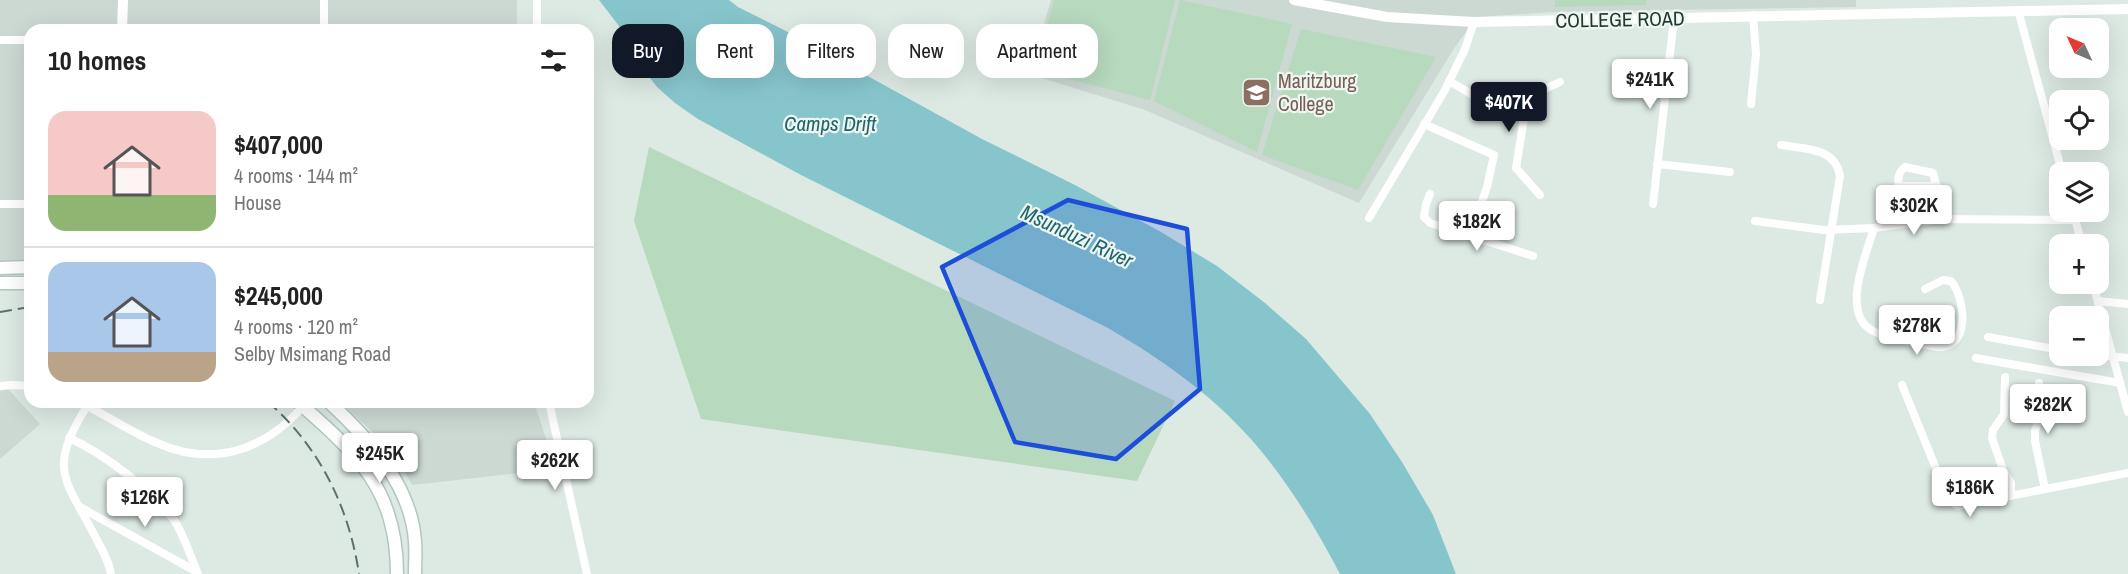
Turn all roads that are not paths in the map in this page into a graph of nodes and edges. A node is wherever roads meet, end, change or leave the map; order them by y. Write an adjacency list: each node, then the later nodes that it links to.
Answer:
1 (123, 0): 10 (street)
2 (324, 0): 11 (street)
3 (537, 0): 12 (street)
4 (1294, 0): 9 (street, COLLEGE ROAD)
5 (2128, 9): 6 (street, COLLEGE ROAD)
6 (2018, 10): 7 (street, COLLEGE ROAD); 21 (street)
7 (1753, 15): 8 (street, COLLEGE ROAD); 17 (street)
8 (1674, 18): 9 (street, COLLEGE ROAD); 22 (street)
9 (1474, 22): 15 (street)
10 (123, 24)
11 (324, 24)
12 (537, 24)
13 (0, 40): 14 (street)
14 (24, 40)
15 (1449, 81): 18 (street); 19 (street)
16 (1560, 82): 18 (street)
17 (1751, 104)
18 (1524, 118): 26 (street)
19 (1424, 124): 31 (street); 36 (street)
20 (1781, 145): 35 (street)
21 (2059, 162)
22 (1658, 164): 23 (street); 29 (street)
23 (1730, 172)
24 (1937, 186): 32 (street)
25 (1430, 194): 36 (street)
26 (1540, 195)
27 (0, 204): 28 (street)
28 (24, 204)
29 (1653, 204)
30 (2049, 217): 32 (street)
31 (1369, 218)
32 (1936, 220): 34 (street)
33 (1755, 221): 35 (street)
34 (1874, 228): 35 (street); 42 (street)
35 (1831, 229): 44 (street)
36 (1470, 236): 37 (street)
37 (1533, 256)
38 (24, 267): 39 (main road)
39 (0, 268)
40 (24, 283): 41 (main road)
41 (0, 284)
42 (1925, 289)
43 (2096, 294): 45 (street)
44 (1820, 300)
45 (2098, 301): 46 (street); 50 (street)
46 (2128, 304)
47 (1988, 337): 48 (street)
48 (2049, 348)
49 (2109, 355): 50 (street)
50 (2113, 355): 52 (street); 55 (street)
51 (1976, 357): 55 (street)
52 (2128, 358)
53 (2006, 378): 71 (street)
54 (2039, 383): 70 (street)
55 (2120, 383): 66 (street)
56 (1902, 385): 71 (street)
57 (0, 386): 58 (street)
58 (24, 386)
59 (81, 408): 68 (street)
60 (90, 408): 61 (street)
61 (298, 408)
62 (308, 408): 75 (main road)
63 (335, 408): 67 (main road)
64 (344, 408): 67 (main road)
65 (550, 408): 77 (street)
66 (2128, 412)
67 (351, 424): 76 (main road)
68 (69, 438): 72 (street); 73 (street)
69 (2128, 473): 70 (street)
70 (2045, 489): 71 (street)
71 (2012, 496)
72 (80, 507): 73 (street); 74 (street)
73 (197, 573)
74 (111, 574)
75 (397, 574)
76 (415, 574)
77 (587, 574)

